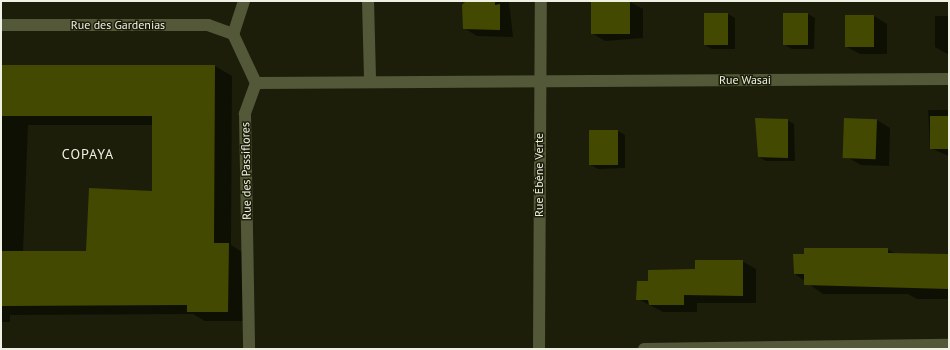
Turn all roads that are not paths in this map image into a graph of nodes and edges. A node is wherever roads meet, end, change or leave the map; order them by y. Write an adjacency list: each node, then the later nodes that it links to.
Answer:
1 (244, 1): 5 (street)
2 (368, 1): 7 (street)
3 (541, 1): 9 (street, Rue Ébène Verte)
4 (1, 25): 5 (street, Rue des Gardenias)
5 (233, 34): 8 (street)
6 (949, 79): 9 (street, Rue Wasai)
7 (370, 80): 8 (street, Rue Wasai); 9 (street, Rue Wasai)
8 (256, 83): 11 (street, Rue des Passiflores)
9 (541, 83): 12 (street, Rue Ébène Verte)
10 (949, 345): 13 (street)
11 (249, 349)
12 (539, 349)
13 (644, 349)

